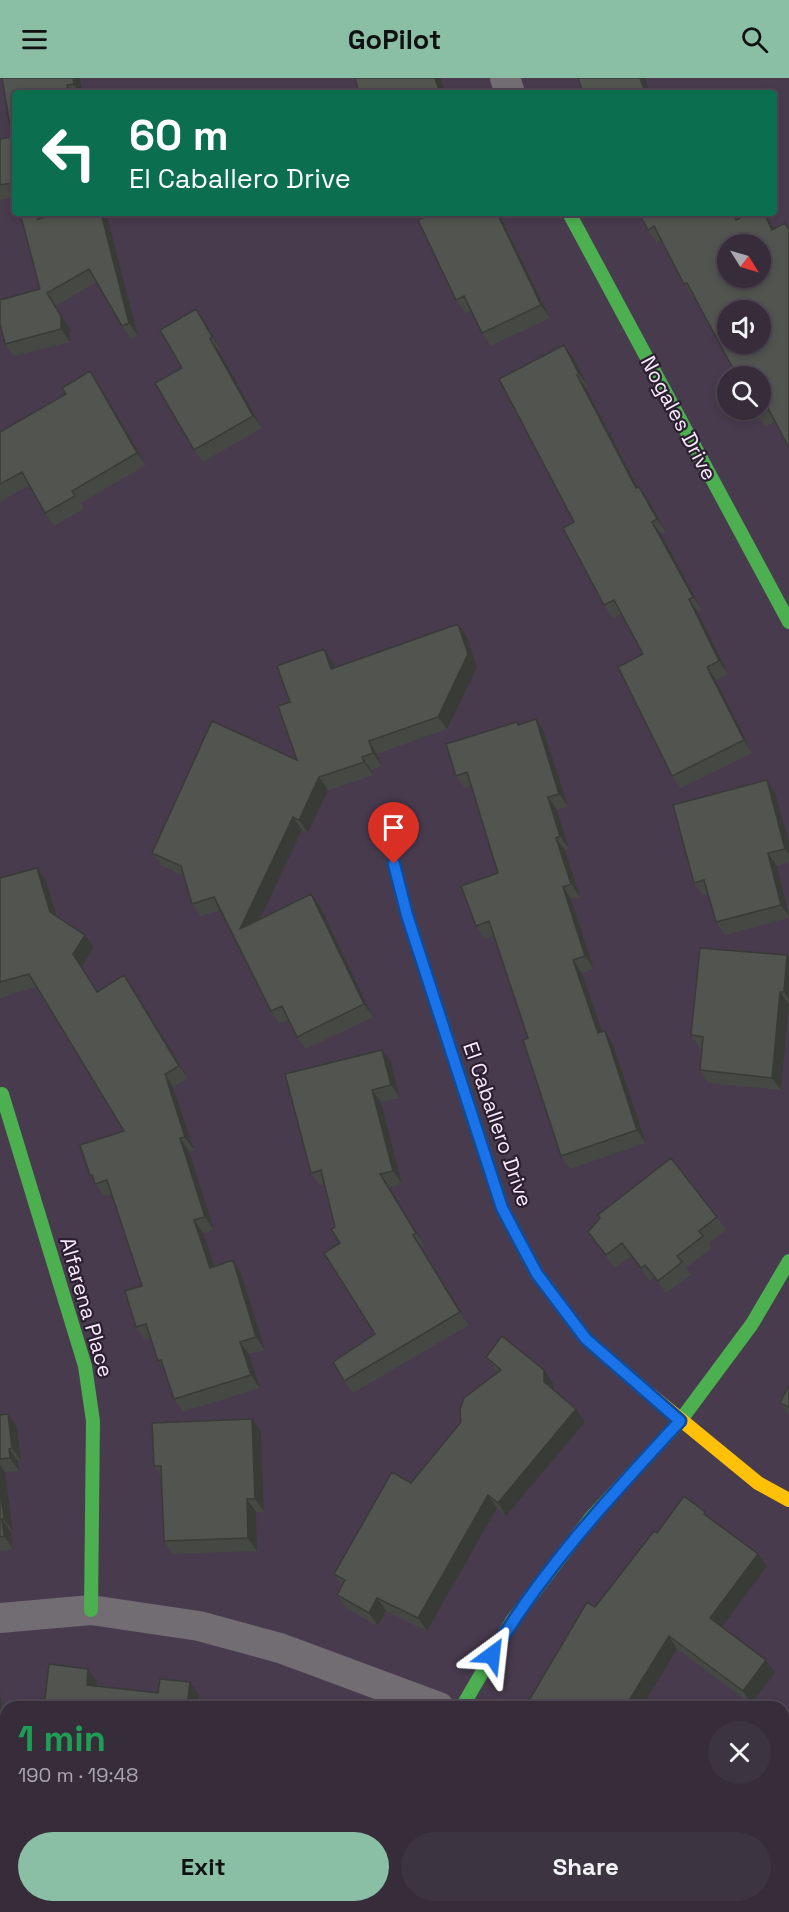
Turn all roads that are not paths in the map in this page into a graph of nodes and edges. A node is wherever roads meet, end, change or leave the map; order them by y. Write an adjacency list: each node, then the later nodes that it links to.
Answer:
1 (571, 216): 2 (street, Nogales Drive)
2 (789, 622)
3 (394, 864): 6 (street, El Caballero Drive)
4 (2, 1094): 8 (street, Alfarena Place)
5 (789, 1261): 6 (street)
6 (680, 1421): 7 (street, El Caballero Drive); 11 (street)
7 (789, 1500)
8 (92, 1610): 9 (street); 10 (street)
9 (0, 1618)
10 (423, 1701)
11 (466, 1701)

